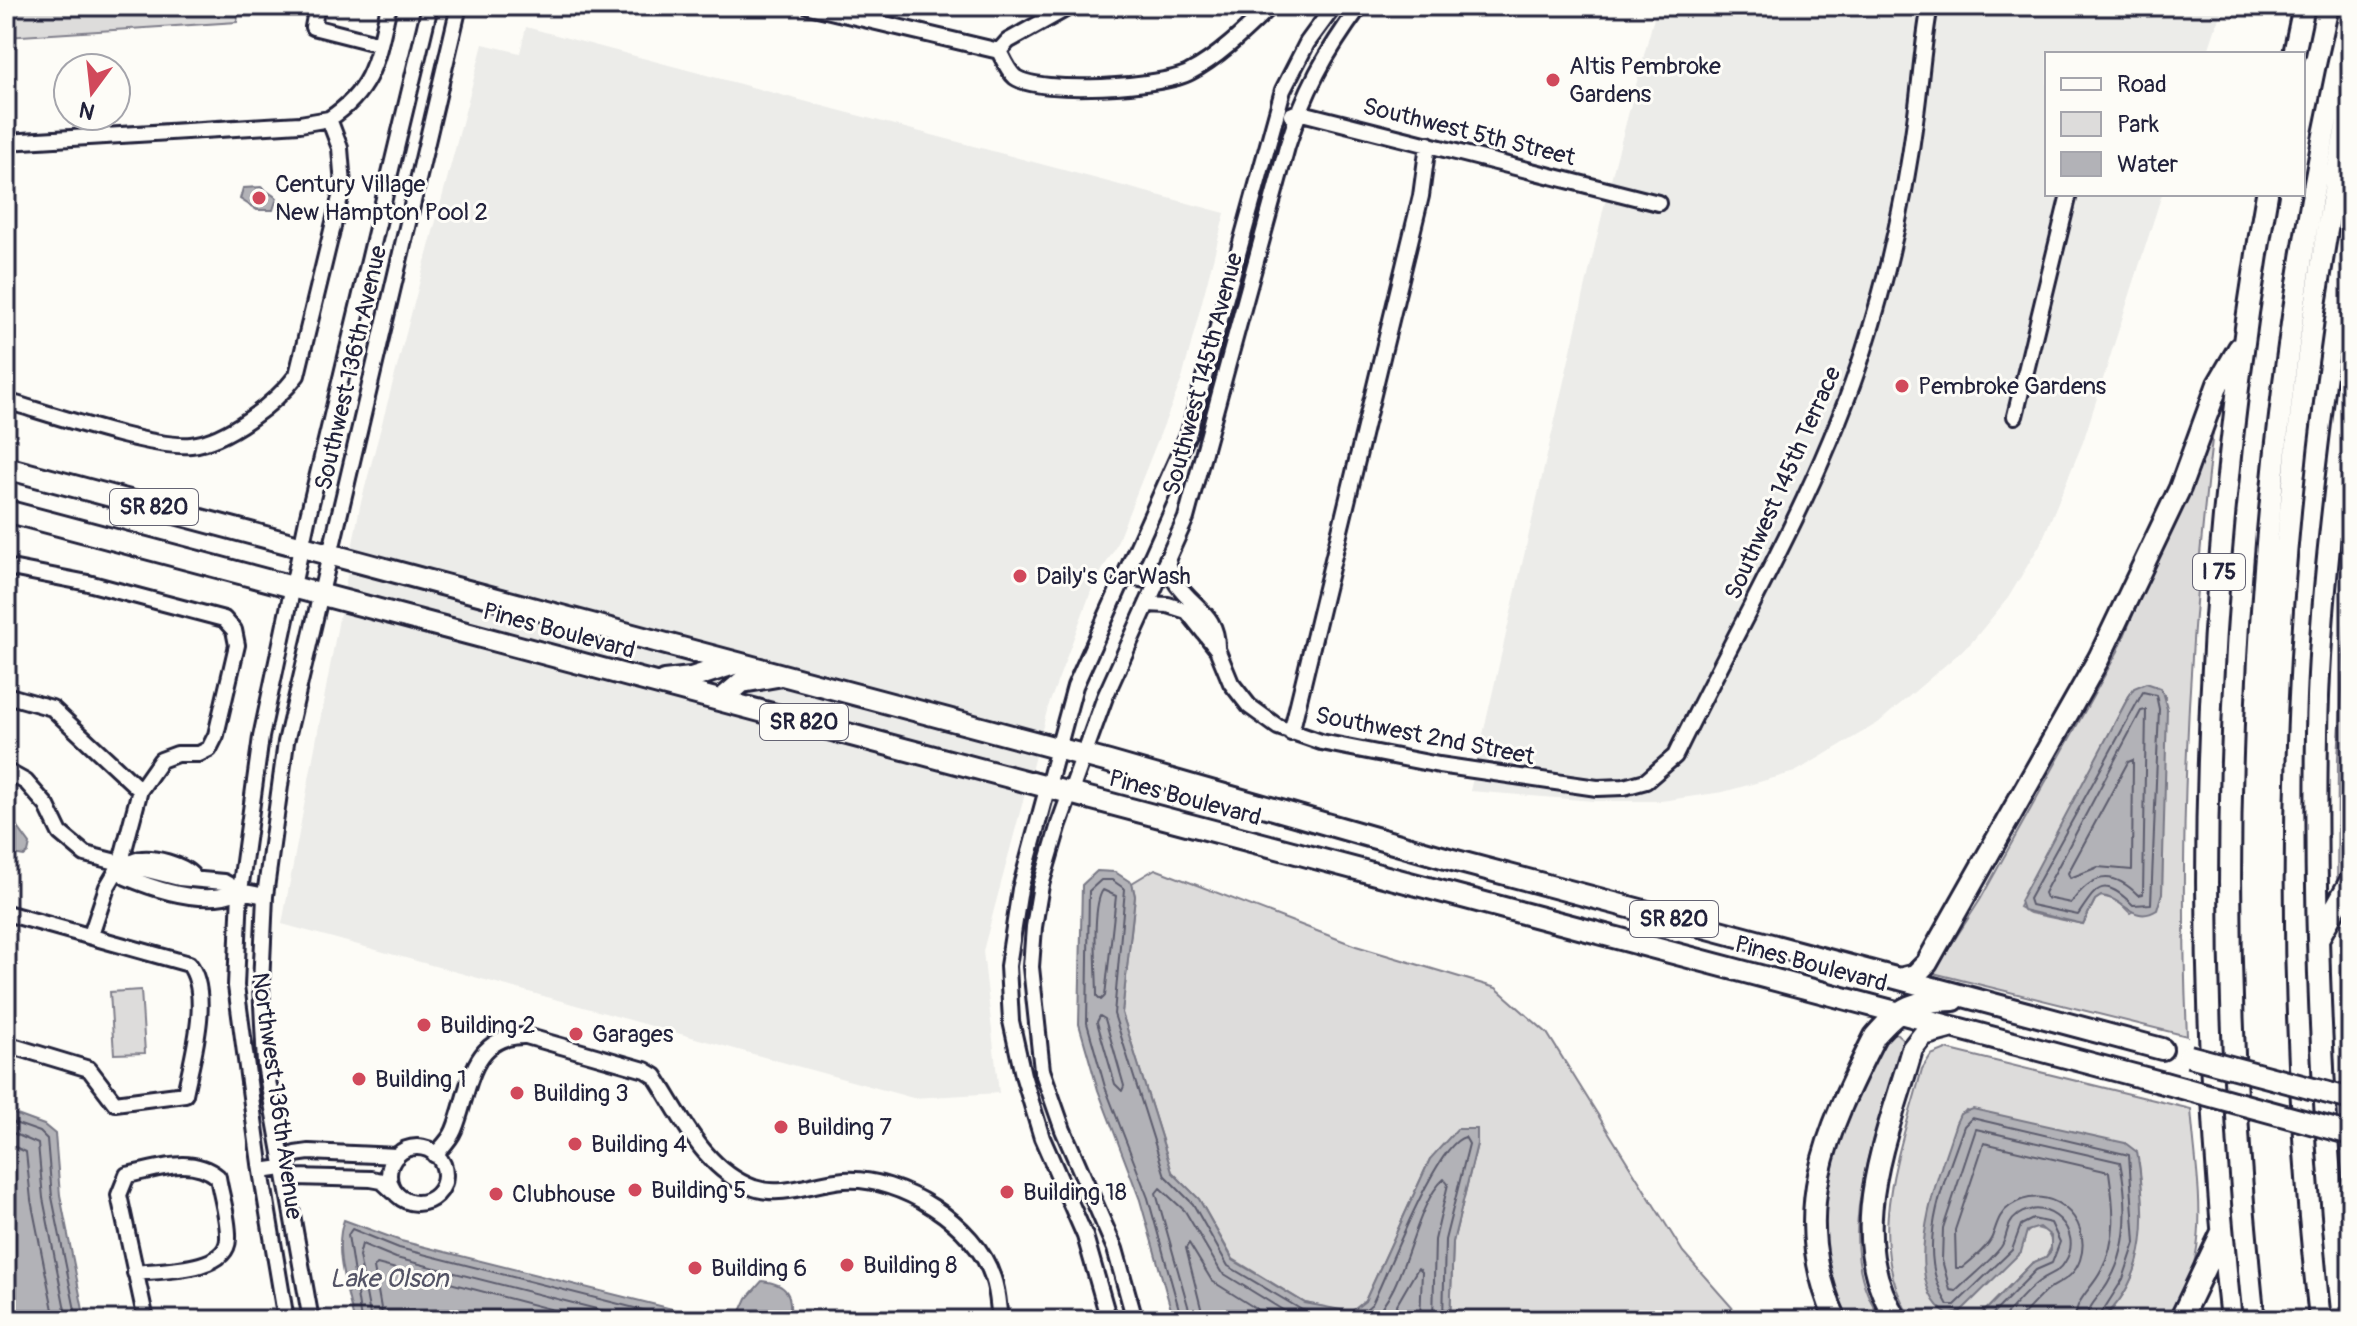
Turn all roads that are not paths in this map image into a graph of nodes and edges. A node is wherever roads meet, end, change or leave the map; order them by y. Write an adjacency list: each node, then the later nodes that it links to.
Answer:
1 (317, 6): 13 (street)
2 (389, 6): 13 (street)
3 (430, 6): 31 (street, Southwest 136th Avenue)
4 (459, 6): 32 (street, Southwest 136th Avenue)
5 (809, 6): 14 (street)
6 (1071, 6): 14 (street)
7 (1271, 6): 14 (street)
8 (1334, 6): 19 (street, Southwest 145th Avenue)
9 (1360, 6): 17 (street, Southwest 145th Avenue)
10 (1930, 6): 49 (street, Southwest 145th Terrace)
11 (2304, 6): 15 (highway)
12 (2351, 9): 88 (highway)
13 (380, 44): 18 (street)
14 (999, 51)
15 (2294, 52)
16 (2351, 102): 89 (highway)
17 (1298, 112): 19 (street); 21 (street, Southwest 5th Street); 33 (street, Southwest 145th Avenue)
18 (329, 119): 20 (street); 27 (street)
19 (1272, 125): 35 (street, Southwest 145th Avenue)
20 (6, 142)
21 (1428, 144): 24 (street, Southwest 5th Street); 45 (street)
22 (2069, 196): 28 (street)
23 (2267, 196): 25 (highway, I 75)
24 (1658, 203)
25 (2244, 338): 62 (highway); 76 (highway, I 75)
26 (2351, 359): 61 (highway)
27 (6, 401)
28 (2015, 416)
29 (6, 468): 31 (highway, Pines Boulevard / SR 820)
30 (6, 511): 36 (highway, Pines Boulevard / SR 820)
31 (302, 546): 32 (highway, Pines Boulevard / SR 820); 36 (street, Northwest 136th Avenue)
32 (330, 554): 37 (street, Northwest 136th Avenue); 40 (highway, Pines Boulevard / SR 820)
33 (1165, 566): 35 (street); 38 (street, Southwest 145th Avenue); 39 (street, Southwest 2nd Street)
34 (6, 567): 51 (street)
35 (1126, 576): 46 (street, Southwest 145th Avenue)
36 (293, 586): 37 (highway, Pines Boulevard / SR 820); 57 (street, Northwest 136th Avenue)
37 (321, 593): 42 (highway, Pines Boulevard / SR 820); 58 (street, Northwest 136th Avenue)
38 (1147, 604): 39 (street, Southwest 2nd Street); 47 (street, Southwest 145th Avenue)
39 (1217, 649): 45 (street, Southwest 2nd Street)
40 (738, 663): 41 (highway, Pines Boulevard / SR 820); 42 (highway)
41 (782, 675): 44 (highway); 46 (highway, Pines Boulevard / SR 820)
42 (652, 682): 44 (highway, Pines Boulevard / SR 820)
43 (6, 695): 51 (street)
44 (721, 700): 50 (highway, Pines Boulevard / SR 820)
45 (1291, 733): 49 (street, Southwest 2nd Street)
46 (1056, 749): 47 (highway, Pines Boulevard / SR 820); 50 (street, Southwest 145th Avenue)
47 (1084, 755): 52 (street, Southwest 145th Avenue); 62 (highway, Pines Boulevard / SR 820)
48 (6, 771): 53 (street)
49 (1662, 771)
50 (1046, 788): 52 (highway, Pines Boulevard / SR 820); 82 (street, Southwest 145th Avenue)
51 (140, 790): 53 (street)
52 (1070, 794): 64 (highway, Pines Boulevard / SR 820); 83 (street, Southwest 145th Avenue)
53 (126, 865): 54 (street); 55 (street); 60 (street)
54 (154, 879): 55 (street); 57 (street)
55 (195, 879): 57 (street)
56 (2351, 880): 61 (highway)
57 (240, 891): 58 (street); 74 (street, Northwest 136th Avenue)
58 (265, 896): 73 (street, Northwest 136th Avenue)
59 (6, 913): 60 (street)
60 (91, 935): 66 (street)
61 (2319, 937): 90 (highway)
62 (1899, 979): 63 (highway, Pines Boulevard / SR 820)
63 (1976, 999): 64 (highway); 67 (highway, Pines Boulevard / SR 820)
64 (1896, 1013): 65 (highway, Pines Boulevard / SR 820); 84 (highway)
65 (1949, 1028): 70 (highway, Pines Boulevard / SR 820, bridge); 85 (highway)
66 (6, 1044)
67 (2162, 1049)
68 (2189, 1056): 69 (highway, bridge)
69 (2351, 1099)
70 (2351, 1134)
71 (435, 1155): 72 (street); 75 (street); 81 (street)
72 (397, 1156): 73 (street); 75 (street)
73 (282, 1168): 74 (street); 75 (street); 80 (street, Northwest 136th Avenue)
74 (261, 1171): 79 (street, Northwest 136th Avenue)
75 (395, 1193)
76 (2222, 1232): 86 (highway); 87 (highway, I 75)
77 (135, 1273): 77 (street); 78 (street)
78 (146, 1320)
79 (286, 1320)
80 (311, 1320)
81 (1000, 1320)
82 (1109, 1320)
83 (1135, 1320)
84 (1836, 1320)
85 (1897, 1320)
86 (2180, 1320)
87 (2231, 1320)
88 (2277, 1320)
89 (2297, 1320)
90 (2343, 1320)

